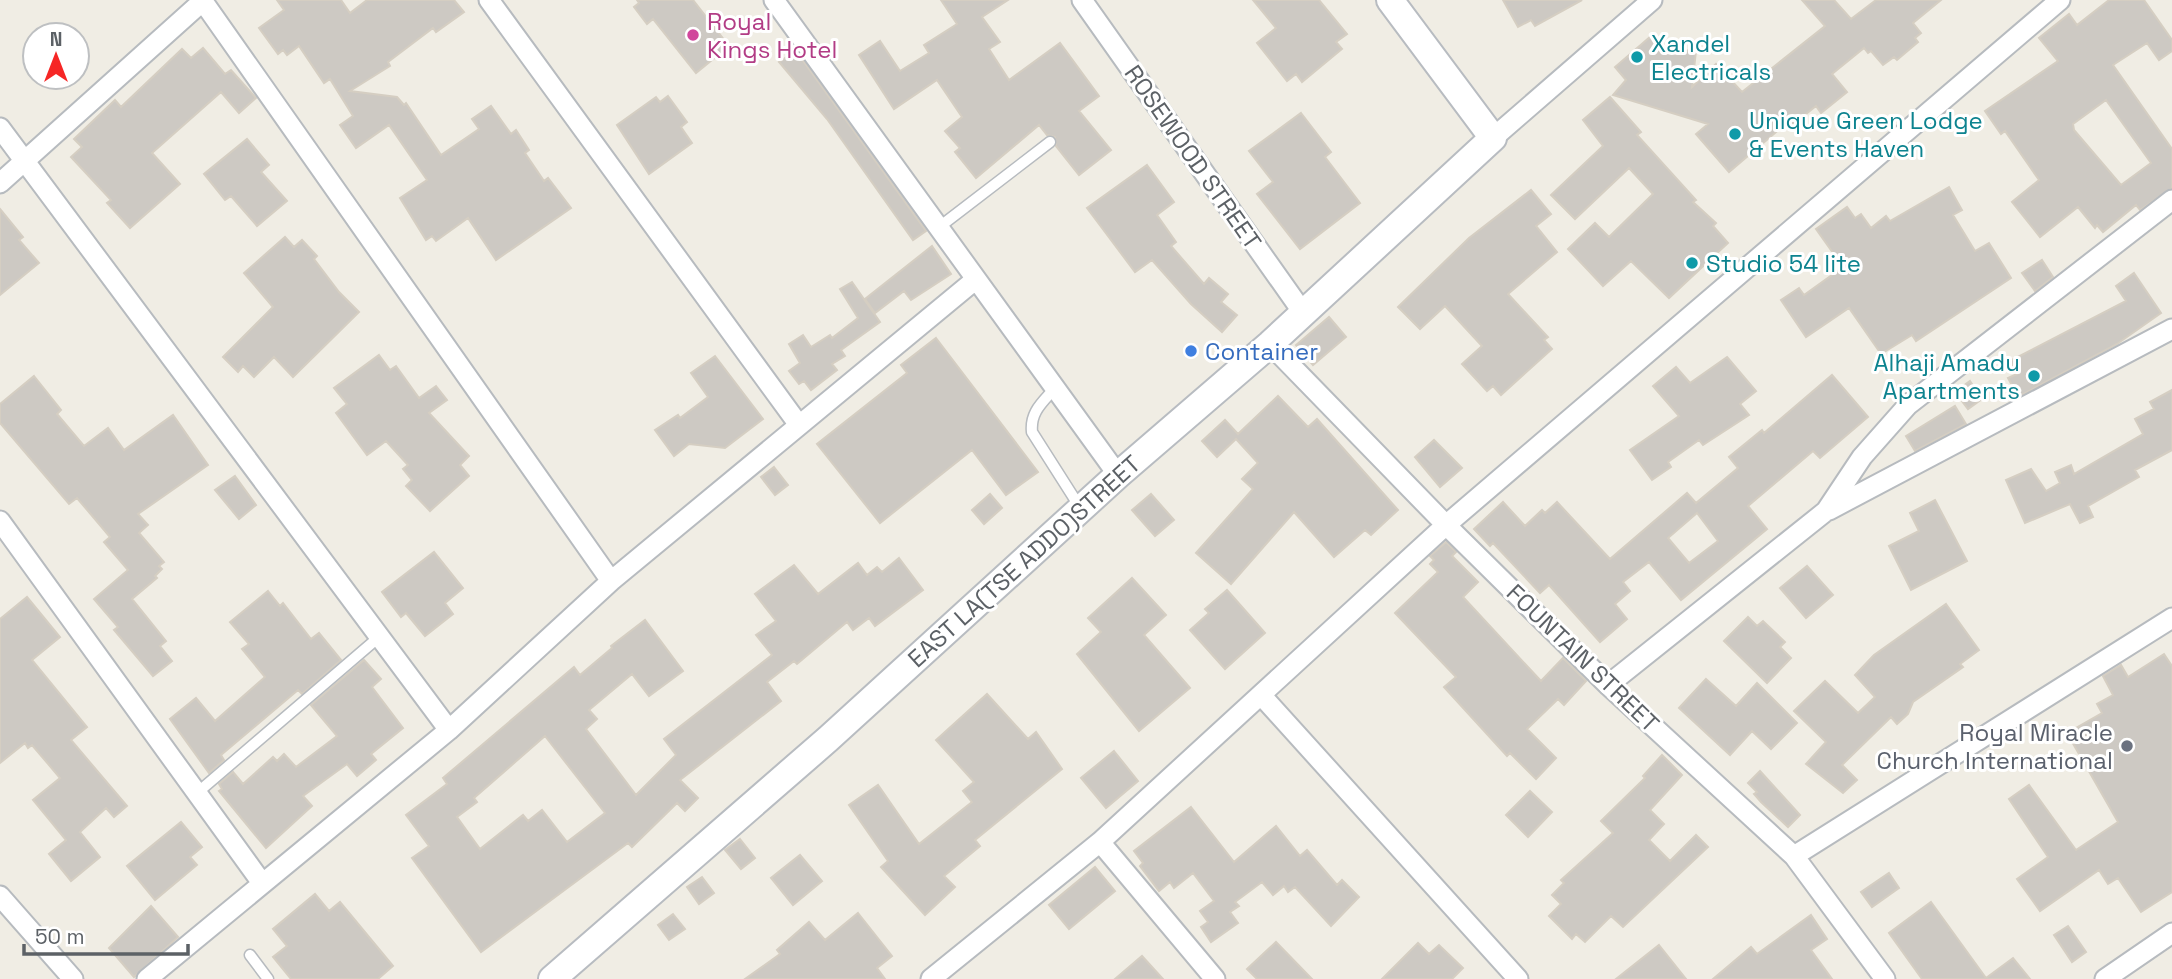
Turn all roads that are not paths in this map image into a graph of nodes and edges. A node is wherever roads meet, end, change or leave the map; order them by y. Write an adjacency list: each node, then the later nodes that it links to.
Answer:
1 (203, 0): 11 (street); 26 (street)
2 (489, 0): 20 (street)
3 (774, 0): 14 (street)
4 (1082, 0): 16 (street, ROSEWOOD STREET)
5 (1390, 0): 9 (street)
6 (1652, 0): 9 (street)
7 (2060, 0): 25 (street)
8 (0, 128): 11 (street)
9 (1493, 138): 16 (street, EAST LA(TSE ADDO)STREET)
10 (1050, 142): 14 (lane)
11 (25, 160): 12 (street); 28 (street)
12 (0, 183)
13 (2172, 200): 23 (street)
14 (938, 228): 15 (street)
15 (975, 280): 19 (street); 20 (street)
16 (1304, 314): 18 (street, EAST LA(TSE ADDO)STREET)
17 (2172, 329): 23 (street)
18 (1270, 344): 21 (street, EAST LA(TSE ADDO)STREET); 25 (street, FOUNTAIN STREET)
19 (1055, 388): 21 (street); 22 (lane)
20 (799, 425): 26 (street)
21 (1118, 475): 22 (street, EAST LA(TSE ADDO)STREET)
22 (1081, 509): 42 (street, EAST LA(TSE ADDO)STREET)
23 (1826, 511): 29 (street)
24 (0, 521): 32 (street)
25 (1446, 525): 29 (street, FOUNTAIN STREET); 30 (street)
26 (611, 581): 31 (street)
27 (2172, 618): 34 (street)
28 (379, 637): 31 (street); 32 (lane)
29 (1608, 685): 34 (street, FOUNTAIN STREET)
30 (1261, 695): 33 (street); 45 (street)
31 (449, 730): 35 (street)
32 (197, 793): 35 (street)
33 (1100, 842): 43 (street); 44 (street)
34 (1794, 856): 46 (street, FOUNTAIN STREET)
35 (262, 883): 40 (street)
36 (0, 896): 39 (street)
37 (2172, 933): 47 (street)
38 (250, 955): 41 (lane)
39 (74, 979)
40 (147, 979)
41 (268, 979)
42 (552, 979)
43 (931, 979)
44 (1215, 979)
45 (1518, 979)
46 (1885, 979)
47 (2105, 979)

